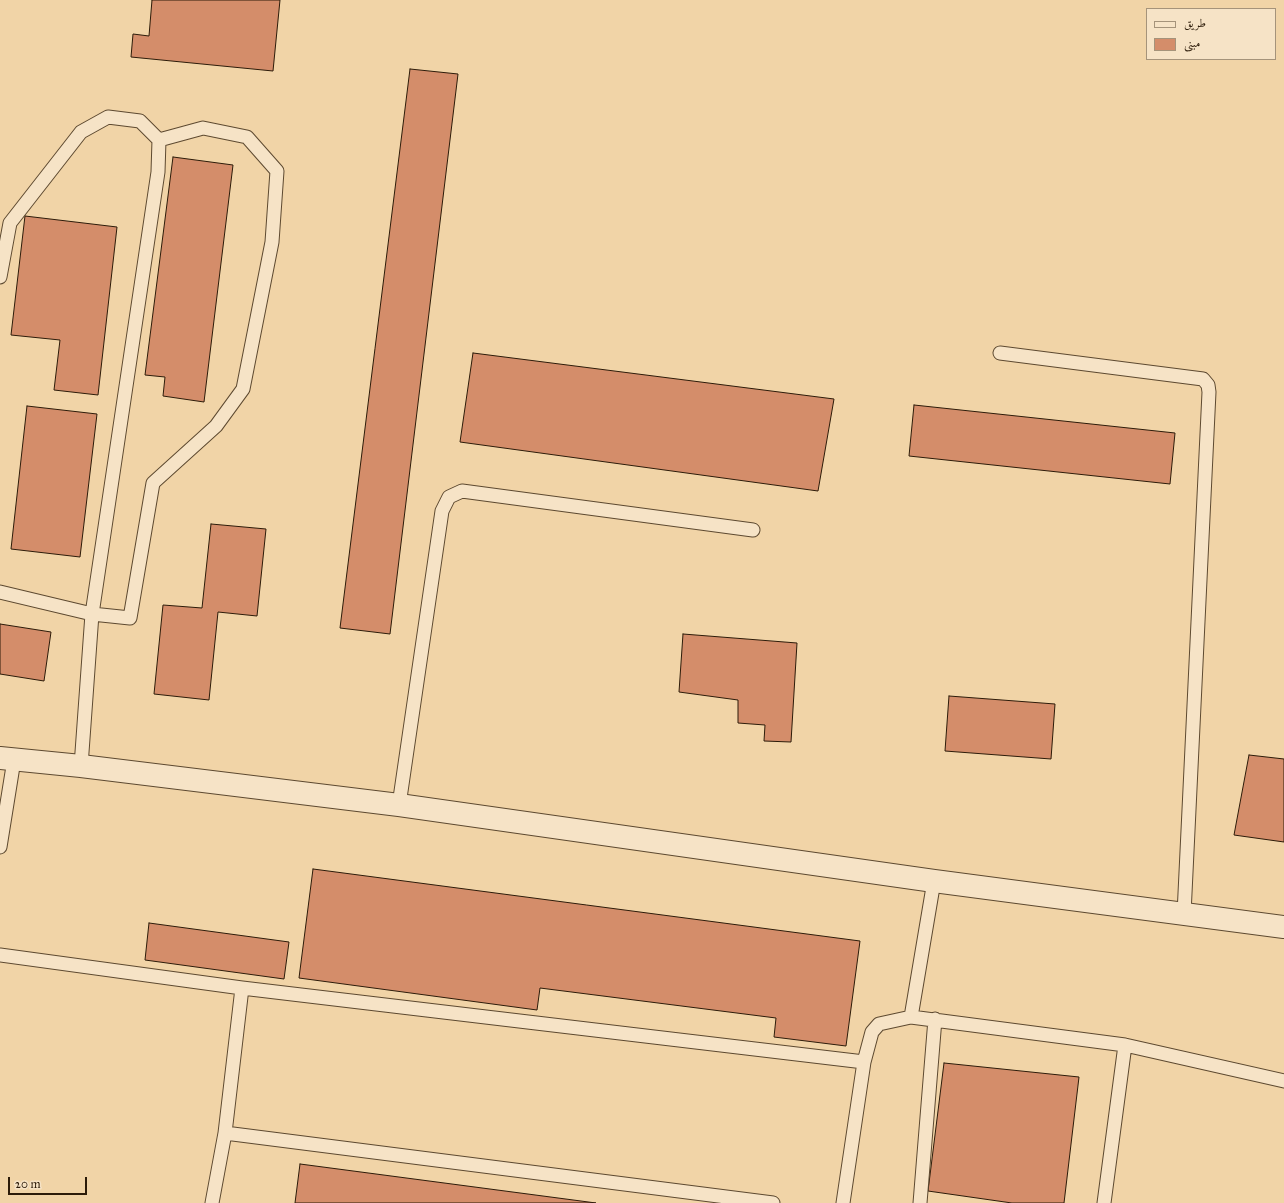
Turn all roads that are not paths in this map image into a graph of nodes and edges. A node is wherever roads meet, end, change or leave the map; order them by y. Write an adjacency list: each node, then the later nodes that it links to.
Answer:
1 (159, 140): 2 (lane); 6 (lane); 6 (lane)
2 (0, 277)
3 (1000, 353): 12 (lane)
4 (753, 530): 9 (lane)
5 (0, 592): 6 (lane)
6 (92, 614): 8 (lane)
7 (7, 759): 8 (street); 10 (lane)
8 (81, 766): 9 (street)
9 (399, 805): 11 (street)
10 (0, 848)
11 (934, 881): 12 (street); 16 (lane)
12 (1184, 914): 13 (street)
13 (1284, 927)
14 (0, 955): 15 (lane)
15 (242, 988): 19 (lane); 21 (lane)
16 (911, 1017): 17 (lane); 19 (lane)
17 (935, 1019): 18 (lane); 25 (lane)
18 (1124, 1045): 20 (lane); 26 (lane)
19 (864, 1062): 24 (lane)
20 (1284, 1081)
21 (225, 1133): 22 (lane); 23 (lane)
22 (212, 1203)
23 (773, 1203)
24 (843, 1203)
25 (920, 1203)
26 (1104, 1203)

